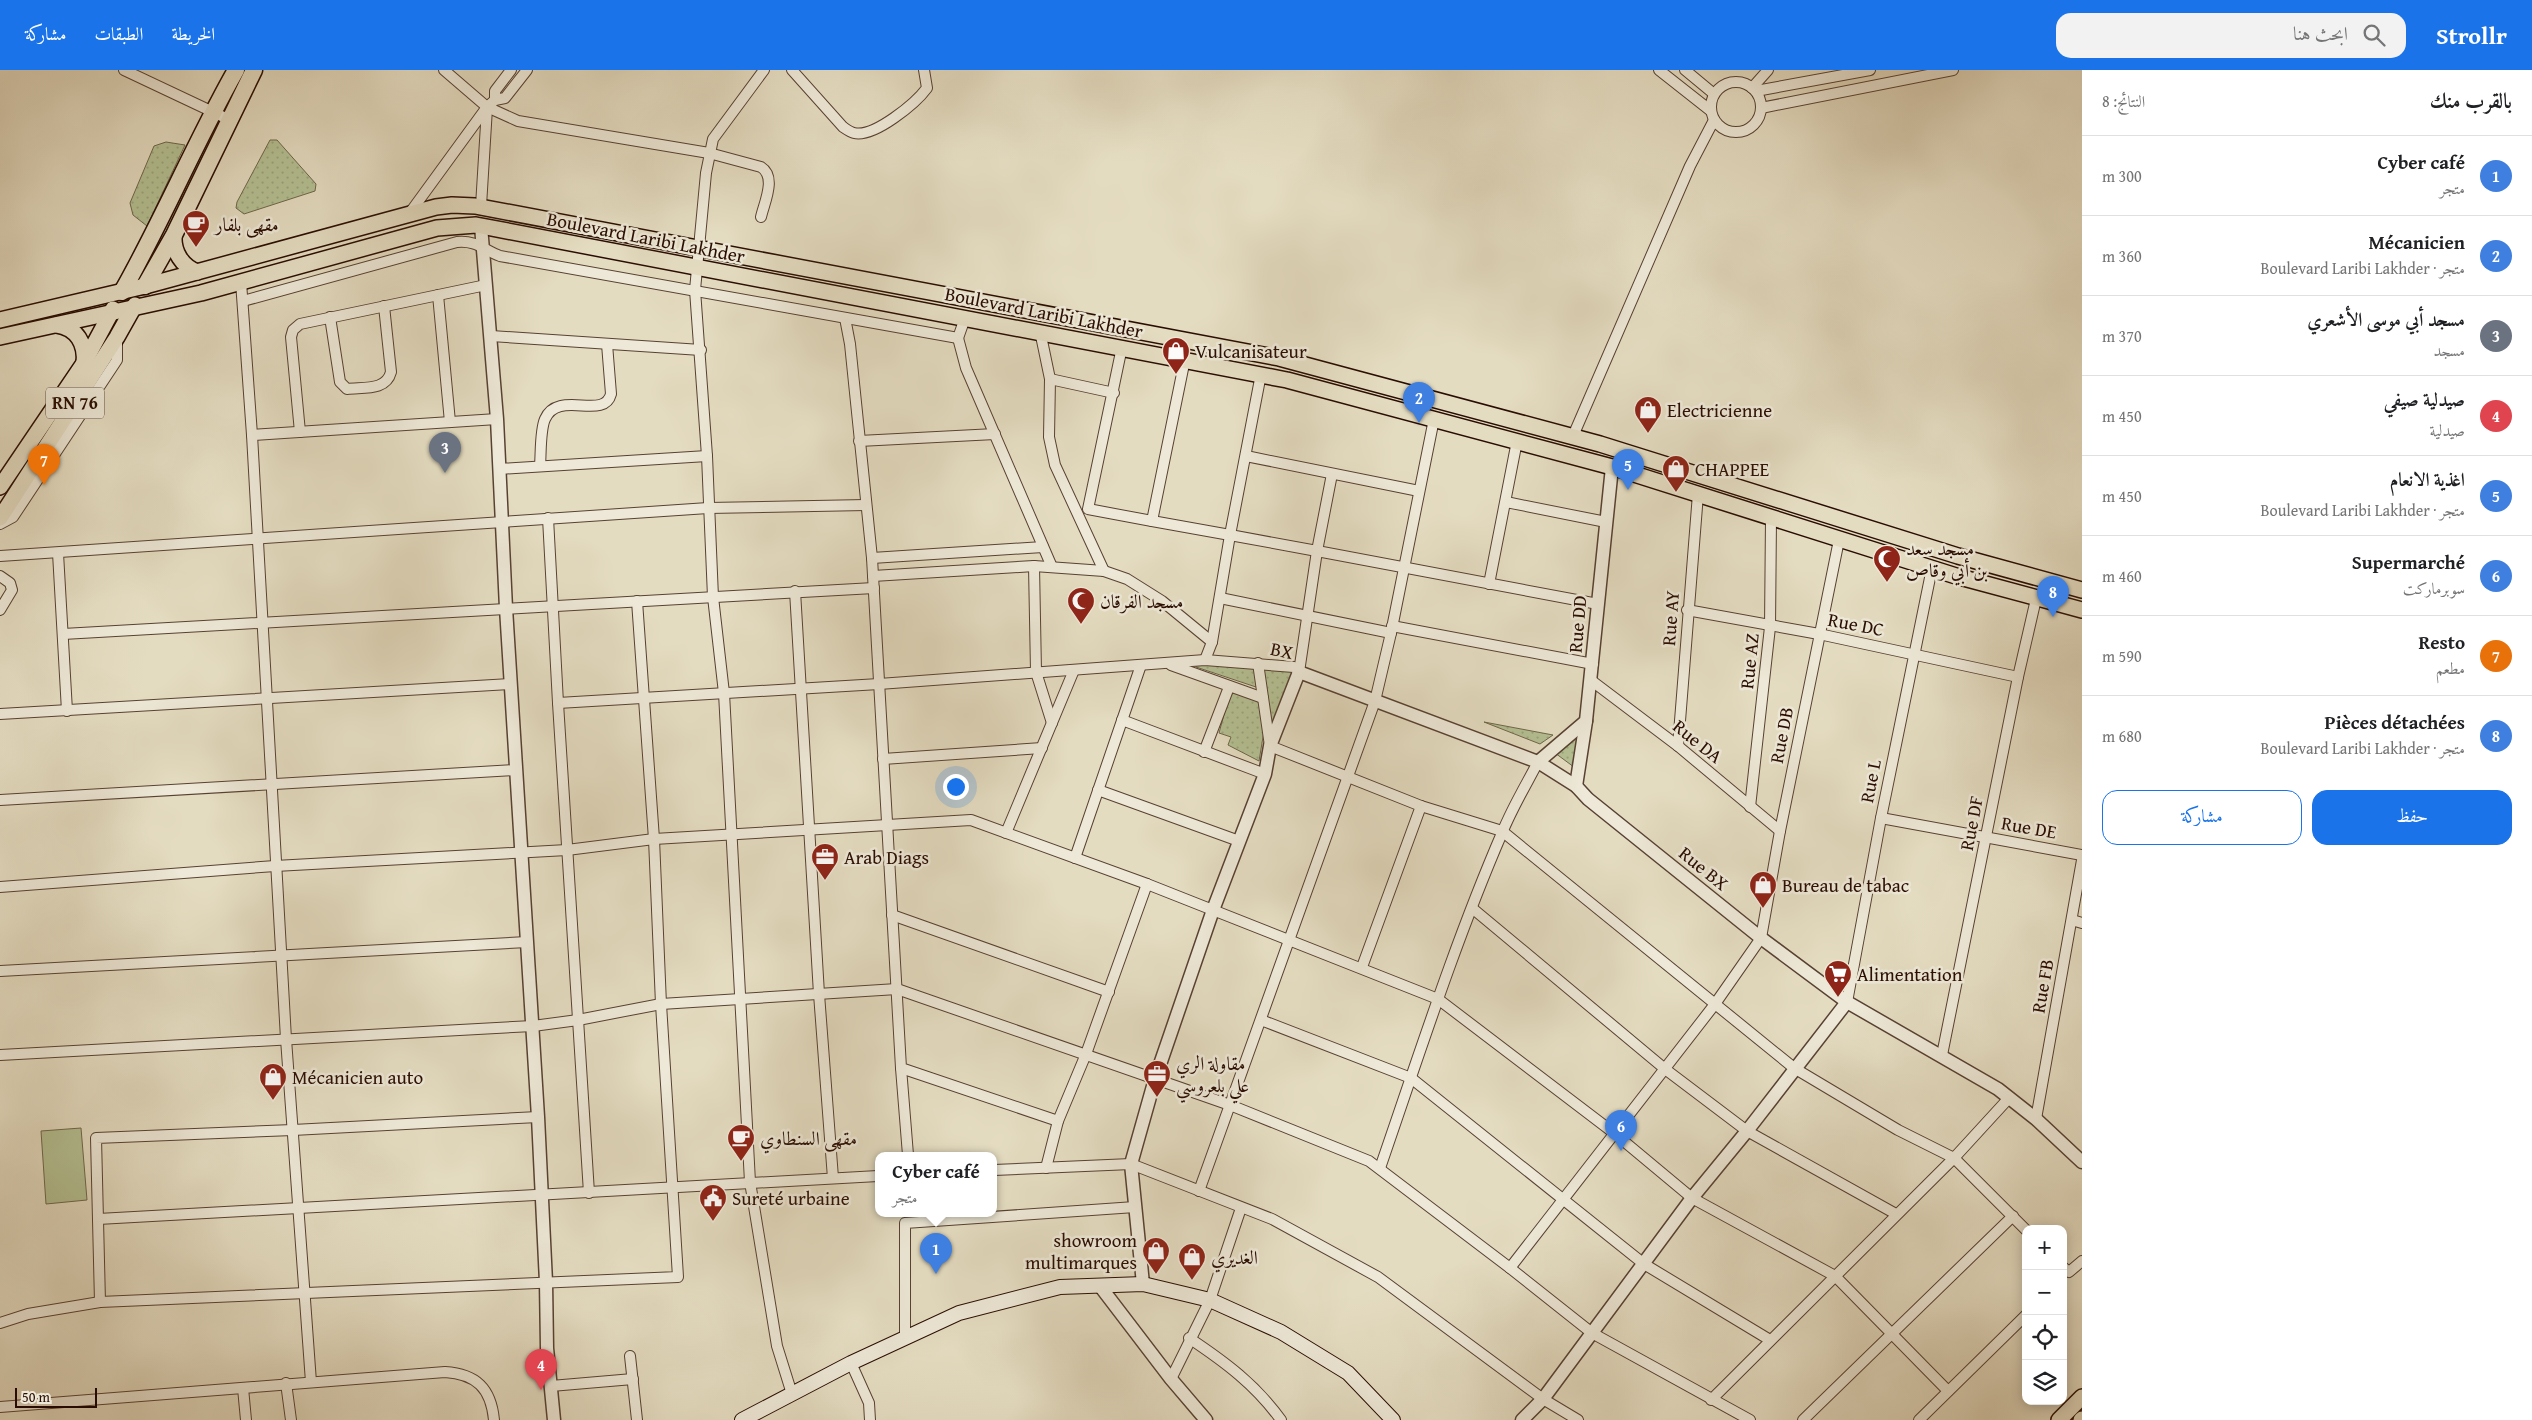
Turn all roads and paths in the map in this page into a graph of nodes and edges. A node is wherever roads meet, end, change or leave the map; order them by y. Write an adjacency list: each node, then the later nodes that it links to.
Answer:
1 (124, 70): 20 (street)
2 (236, 70): 20 (highway, RN 76)
3 (254, 70): 22 (highway, RN 76)
4 (444, 70): 18 (street)
5 (511, 70): 17 (street)
6 (527, 70): 17 (street)
7 (764, 70): 25 (street)
8 (792, 70): 9 (street)
9 (924, 70)
10 (1659, 70): 21 (street)
11 (1684, 70): 16 (street)
12 (1768, 70): 15 (street)
13 (1870, 70): 15 (street)
14 (1953, 70): 19 (street)
15 (1754, 90): 16 (street); 19 (street)
16 (1714, 94): 21 (street)
17 (495, 100): 18 (street)
18 (487, 108): 25 (street); 26 (street); 27 (street)
19 (1761, 108): 21 (street)
20 (212, 111): 22 (street); 23 (highway, RN 76)
21 (1712, 116): 69 (street)
22 (230, 120): 24 (highway, RN 76)
23 (196, 145): 24 (highway); 39 (highway, RN 76)
24 (214, 153): 30 (highway, RN 76)
25 (709, 153): 28 (street); 32 (street)
26 (481, 206): 27 (main road, Boulevard Laribi Lakhder); 32 (main road, Boulevard Laribi Lakhder)
27 (409, 214): 34 (main road, Boulevard Laribi Lakhder)
28 (761, 217)
29 (482, 226): 31 (street); 33 (main road, Boulevard Laribi Lakhder); 35 (main road, Boulevard Laribi Lakhder)
30 (174, 235): 34 (main road); 37 (highway, RN 76)
31 (482, 246): 36 (street); 38 (street); 41 (street)
32 (698, 249): 33 (street); 69 (main road, Boulevard Laribi Lakhder)
33 (698, 267): 38 (street); 47 (main road, Boulevard Laribi Lakhder)
34 (197, 272): 37 (main road, Boulevard Laribi Lakhder)
35 (241, 282): 41 (street); 43 (main road, Boulevard Laribi Lakhder)
36 (486, 285): 40 (street); 51 (street)
37 (145, 286): 39 (main road, Boulevard Laribi Lakhder); 43 (main road, RN 76)
38 (695, 290): 46 (street); 57 (street)
39 (122, 292): 44 (main road, RN 76); 48 (main road, Boulevard Laribi Lakhder)
40 (438, 295): 42 (street); 65 (street)
41 (243, 301): 68 (street)
42 (384, 306): 45 (street); 45 (street)
43 (133, 309): 44 (main road, Boulevard Laribi Lakhder); 53 (main road, RN 76)
44 (110, 314): 49 (main road, Boulevard Laribi Lakhder); 59 (main road, RN 76)
45 (330, 318): 66 (street)
46 (845, 318): 54 (street); 70 (street)
47 (965, 318): 50 (main road, Boulevard Laribi Lakhder); 54 (street)
48 (0, 320)
49 (57, 325): 52 (main road, Boulevard Laribi Lakhder); 59 (main road)
50 (1040, 331): 56 (main road, Boulevard Laribi Lakhder); 61 (street)
51 (491, 336): 55 (street); 63 (street)
52 (0, 337)
53 (118, 337): 85 (main road, RN 76); 91 (street)
54 (958, 338): 67 (street)
55 (608, 344): 57 (street); 75 (street)
56 (1122, 347): 58 (main road, Boulevard Laribi Lakhder); 62 (street)
57 (700, 350): 73 (street)
58 (1185, 359): 60 (main road, Boulevard Laribi Lakhder); 89 (street)
59 (84, 363): 79 (main road, RN 76)
60 (1261, 374): 64 (main road, Boulevard Laribi Lakhder); 74 (street)
61 (1050, 379): 62 (street); 104 (street)
62 (1114, 393): 89 (street)
63 (498, 419): 65 (street); 77 (street)
64 (1434, 419): 71 (main road, Boulevard Laribi Lakhder); 80 (street)
65 (450, 422): 66 (street)
66 (300, 432): 68 (street)
67 (995, 434): 70 (street); 95 (street)
68 (252, 435): 93 (street)
69 (1573, 436): 72 (main road, Boulevard Laribi Lakhder)
70 (859, 441): 83 (street)
71 (1516, 441): 76 (main road, Boulevard Laribi Lakhder); 82 (street)
72 (1616, 449): 76 (main road); 109 (main road, Boulevard Laribi Lakhder)
73 (707, 456): 75 (street); 84 (street)
74 (1246, 456): 78 (street); 92 (street)
75 (540, 466): 77 (street)
76 (1612, 467): 81 (main road, Boulevard Laribi Lakhder); 90 (street, Rue DD)
77 (499, 469): 88 (street)
78 (1332, 474): 80 (street); 96 (street)
79 (0, 487)
80 (1419, 491): 102 (street)
81 (1698, 494): 87 (main road, Boulevard Laribi Lakhder); 119 (street, Rue AY)
82 (1506, 502): 90 (street); 107 (street)
83 (866, 505): 84 (street); 99 (street)
84 (708, 508): 86 (street); 111 (street)
85 (0, 518)
86 (548, 518): 88 (street); 116 (street)
87 (1771, 518): 94 (main road, Boulevard Laribi Lakhder); 123 (street, Rue AZ)
88 (504, 521): 93 (street); 117 (street)
89 (1152, 521): 92 (street)
90 (1606, 522): 115 (street, Rue DD)
91 (0, 524)
92 (1230, 535): 96 (street); 112 (street)
93 (258, 538): 97 (street); 122 (street)
94 (1840, 540): 103 (main road, Boulevard Laribi Lakhder); 126 (street, Rue DB)
95 (1043, 547): 99 (street); 101 (street)
96 (1317, 551): 102 (street); 121 (street)
97 (58, 553): 98 (street); 125 (street)
98 (0, 556)
99 (872, 558): 106 (street)
100 (1034, 566): 101 (street); 106 (street); 135 (street)
101 (1052, 567): 104 (street)
102 (1404, 568): 107 (street); 124 (street)
103 (1932, 568): 113 (main road, Boulevard Laribi Lakhder); 128 (street, Rue L)
104 (1104, 571): 127 (street)
105 (0, 576): 118 (street)
106 (873, 576): 108 (street)
107 (1488, 584): 115 (street)
108 (874, 588): 110 (street); 140 (street)
109 (2082, 590)
110 (795, 591): 111 (street); 141 (street)
111 (713, 597): 114 (street); 143 (street)
112 (1220, 598): 121 (street); 127 (street)
113 (2036, 599): 120 (main road, Boulevard Laribi Lakhder); 137 (street, Rue DF)
114 (637, 601): 116 (street); 144 (street)
115 (1598, 604): 132 (street, Rue DD)
116 (553, 606): 117 (street); 148 (street)
117 (506, 608): 122 (street); 139 (street)
118 (0, 610)
119 (1687, 610): 123 (street, Rue DC); 155 (street, Rue AY)
120 (2082, 610)
121 (1308, 614): 124 (street); 136 (street)
122 (262, 623): 125 (street); 146 (street)
123 (1770, 627): 126 (street, Rue DC); 168 (street, Rue AZ)
124 (1391, 630): 132 (street); 147 (street)
125 (64, 634): 149 (street)
126 (1819, 634): 128 (street, Rue DC); 173 (street, Rue DB)
127 (1212, 642): 129 (street)
128 (1914, 654): 137 (street, Rue DC); 169 (street, Rue L)
129 (1205, 660): 130 (street, BX); 131 (street, BX)
130 (1165, 663): 133 (street, BX); 142 (street)
131 (1258, 663): 136 (street, BX); 145 (street)
132 (1593, 664): 138 (street, Rue DD)
133 (1141, 665): 134 (street, BX); 151 (street)
134 (1074, 670): 135 (street, BX); 153 (street)
135 (1036, 672): 140 (street, BX); 153 (street)
136 (1299, 672): 147 (street, Rue BX); 154 (street)
137 (2018, 677): 176 (street, Rue DF)
138 (1592, 681): 152 (street, Rue DD); 155 (street, Rue DA)
139 (511, 684): 146 (street); 160 (street)
140 (879, 684): 141 (street, BX); 158 (street)
141 (801, 687): 143 (street, BX); 171 (street)
142 (1229, 687): 145 (street); 157 (street)
143 (724, 693): 144 (street, BX); 175 (street)
144 (645, 698): 148 (street, BX); 177 (street)
145 (1263, 698): 154 (street)
146 (266, 700): 149 (street); 163 (street)
147 (1375, 700): 159 (street, Rue BX); 162 (street)
148 (558, 703): 179 (street)
149 (67, 710): 150 (street)
150 (0, 714)
151 (1122, 720): 157 (street); 165 (street)
152 (1586, 721): 159 (street); 164 (street, Rue DD)
153 (1052, 723): 156 (street)
154 (1270, 746): 161 (street); 162 (street)
155 (1678, 746): 168 (street, Rue DA)
156 (1042, 748): 158 (street); 174 (street)
157 (1204, 752): 161 (street)
158 (883, 759): 170 (street)
159 (1538, 762): 164 (street, Rue BX); 172 (street)
160 (516, 770): 163 (street); 180 (street)
161 (1265, 774): 178 (street)
162 (1346, 776): 167 (street); 192 (street)
163 (270, 784): 166 (street); 184 (street)
164 (1576, 786): 191 (street, Rue BX)
165 (1098, 790): 178 (street); 182 (street)
166 (0, 800)
167 (1421, 806): 172 (street); 195 (street)
168 (1750, 807): 173 (street, Rue DA)
169 (1881, 818): 176 (street, Rue DE); 202 (street, Rue L)
170 (887, 826): 171 (street); 174 (street); 189 (street)
171 (809, 830): 175 (street); 199 (street)
172 (1502, 831): 187 (street); 204 (street)
173 (1780, 831): 191 (street, Rue DB)
174 (1006, 833): 182 (street)
175 (732, 834): 177 (street); 201 (street)
176 (1986, 837): 181 (street, Rue DE); 211 (street, Rue DF)
177 (654, 839): 179 (street); 203 (street)
178 (1239, 841): 188 (street)
179 (567, 850): 180 (street); 205 (street)
180 (522, 853): 184 (street); 193 (street)
181 (2082, 855)
182 (1075, 858): 185 (street)
183 (2082, 860): 190 (street, Rue FB)
184 (275, 866): 186 (street); 194 (street)
185 (1147, 884): 188 (street); 198 (street)
186 (0, 887)
187 (1472, 908): 200 (street); 214 (street)
188 (1212, 910): 192 (street); 216 (street)
189 (892, 915): 197 (street); 198 (street)
190 (2077, 922): 220 (street, Rue FB)
191 (1761, 938): 202 (street, Rue BX); 204 (street)
192 (1287, 940): 195 (street); 206 (street)
193 (527, 942): 194 (street); 207 (street)
194 (280, 956): 196 (street); 208 (street)
195 (1362, 967): 200 (street)
196 (0, 971)
197 (897, 989): 199 (street); 209 (street); 212 (street)
198 (1109, 992): 209 (street)
199 (819, 994): 201 (street); 233 (street)
200 (1438, 999): 215 (street); 224 (street)
201 (740, 1000): 203 (street); 234 (street)
202 (1847, 1002): 211 (street, Rue BX); 213 (street)
203 (661, 1004): 205 (street); 235 (street)
204 (1715, 1004): 213 (street); 214 (street)
205 (578, 1020): 207 (street); 237 (street)
206 (1262, 1020): 215 (street); 218 (street)
207 (532, 1026): 208 (street); 219 (street)
208 (286, 1039): 210 (street); 222 (street)
209 (1086, 1054): 216 (street); 221 (street)
210 (0, 1055)
211 (1942, 1055): 217 (street, Rue BX)
212 (901, 1068): 221 (street); 225 (street)
213 (1794, 1068): 223 (street); 226 (street)
214 (1664, 1069): 223 (street); 224 (street)
215 (1411, 1078): 230 (street); 240 (street)
216 (1156, 1079): 218 (street); 228 (street)
217 (2009, 1098): 220 (street, Rue BX); 226 (street)
218 (1230, 1105): 230 (street); 236 (street)
219 (538, 1117): 222 (street); 238 (street)
220 (2036, 1118): 227 (street, Rue BX)
221 (1058, 1121): 229 (street)
222 (294, 1130): 243 (street); 248 (street)
223 (1747, 1131): 239 (street); 244 (street)
224 (1614, 1133): 239 (street); 240 (street)
225 (908, 1152)
226 (1954, 1158): 244 (street); 245 (street)
227 (2082, 1162)
228 (1131, 1164): 229 (street); 236 (street); 241 (street)
229 (1046, 1168): 231 (street)
230 (1380, 1168): 252 (street)
231 (997, 1170)
232 (875, 1176): 233 (street)
233 (833, 1178): 234 (street)
234 (750, 1182): 235 (street); 277 (street)
235 (673, 1186): 237 (street); 255 (street)
236 (1199, 1191): 242 (street)
237 (588, 1192): 238 (street)
238 (542, 1196): 243 (street); 255 (street)
239 (1692, 1198): 251 (street); 254 (street)
240 (1563, 1200): 251 (street); 252 (street)
241 (1135, 1207): 247 (street); 256 (street)
242 (1241, 1208): 259 (street); 279 (street)
243 (298, 1209): 248 (street); 258 (street)
244 (1896, 1214): 254 (street)
245 (2013, 1216): 249 (street); 264 (street)
246 (991, 1217): 265 (street)
247 (997, 1217)
248 (98, 1219): 260 (street)
249 (2022, 1226)
250 (2082, 1261): 253 (street)
251 (1644, 1264): 263 (street); 267 (street)
252 (1510, 1268): 263 (street)
253 (2067, 1271)
254 (1835, 1276): 264 (street); 267 (street)
255 (546, 1282): 258 (street); 274 (street)
256 (1143, 1284): 257 (main road); 259 (main road)
257 (1100, 1286): 265 (main road); 271 (street)
258 (304, 1292): 260 (street); 272 (street)
259 (1210, 1300): 266 (street); 292 (main road)
260 (100, 1302): 262 (street)
261 (2022, 1319): 276 (street)
262 (0, 1323)
263 (1592, 1333): 279 (street); 280 (street)
264 (1892, 1333): 276 (street); 296 (street)
265 (905, 1338): 269 (main road)
266 (1189, 1338): 271 (street); 291 (street)
267 (1770, 1340): 280 (street)
268 (630, 1356): 270 (street)
269 (851, 1363): 277 (main road); 289 (street)
270 (633, 1378): 274 (street); 287 (street)
271 (1171, 1379): 290 (street)
272 (311, 1382): 273 (street); 285 (street)
273 (286, 1383): 275 (street); 284 (street)
274 (551, 1386): 286 (street)
275 (243, 1388): 281 (street); 283 (street)
276 (1948, 1391): 297 (street)
277 (792, 1394): 288 (main road)
278 (2082, 1398): 282 (main road)
279 (1543, 1399): 293 (street); 294 (street)
280 (1711, 1400): 295 (street)
281 (0, 1407)
282 (2074, 1418)
283 (246, 1420)
284 (290, 1420)
285 (494, 1420)
286 (554, 1420)
287 (637, 1420)
288 (742, 1420)
289 (870, 1420)
290 (1206, 1420)
291 (1280, 1420)
292 (1393, 1420)
293 (1522, 1420)
294 (1578, 1420)
295 (1750, 1420)
296 (1803, 1420)
297 (1919, 1420)

